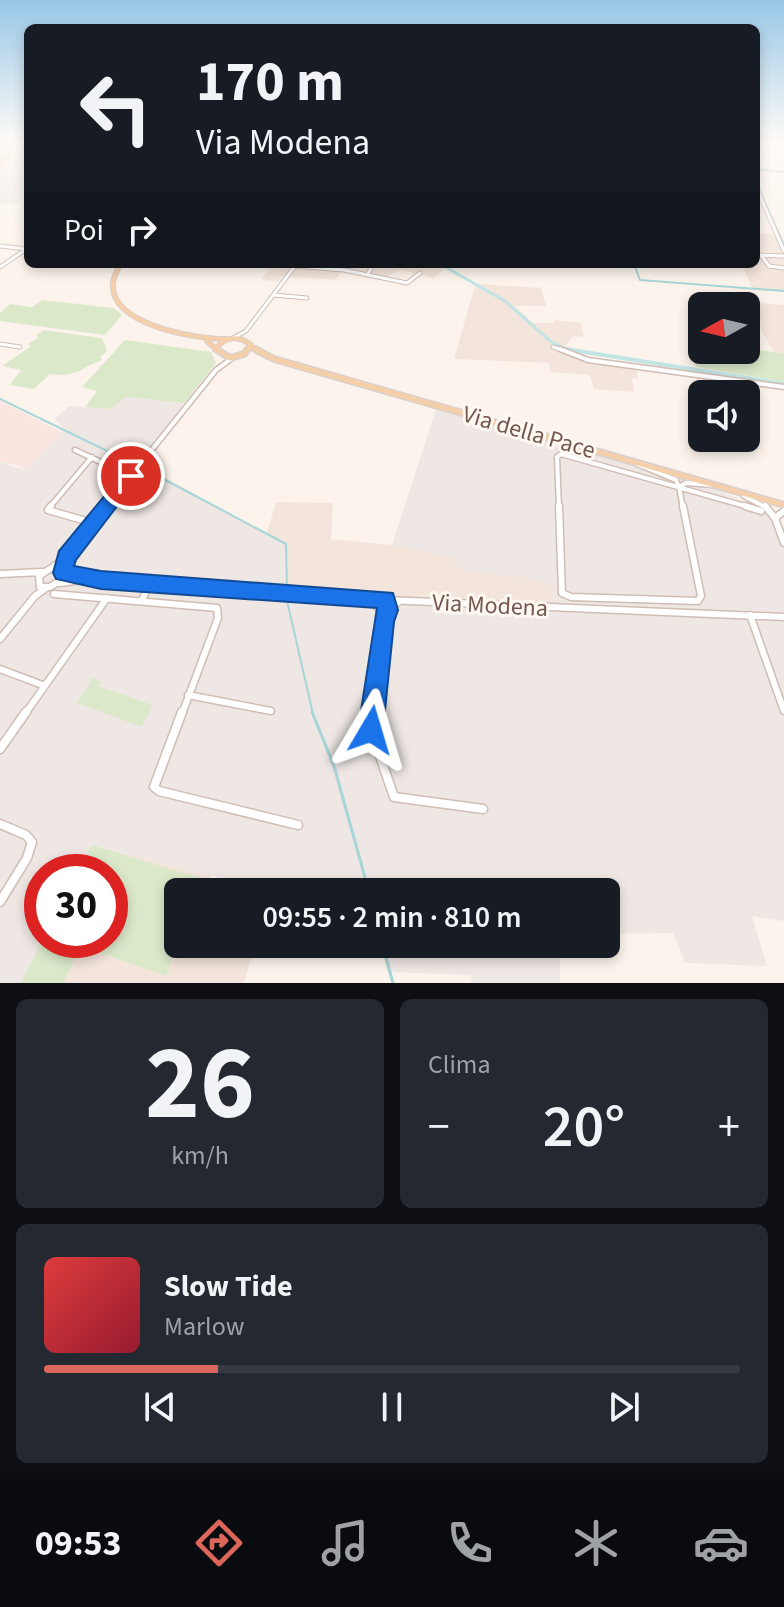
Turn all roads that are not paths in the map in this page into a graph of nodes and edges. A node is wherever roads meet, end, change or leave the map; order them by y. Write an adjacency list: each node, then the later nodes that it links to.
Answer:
1 (760, 196): 2 (street)
2 (783, 245): 6 (street)
3 (0, 246): 4 (street)
4 (24, 248)
5 (24, 251): 9 (street)
6 (784, 253): 7 (street)
7 (760, 255)
8 (760, 257): 14 (street)
9 (0, 267)
10 (118, 268): 20 (main road)
11 (294, 268): 17 (street)
12 (320, 268): 16 (street)
13 (371, 268): 16 (street)
14 (784, 268)
15 (420, 273): 16 (street)
16 (368, 274)
17 (273, 295): 18 (street); 19 (street)
18 (307, 298)
19 (246, 331): 21 (street); 22 (street)
20 (204, 339): 21 (main road); 27 (main road)
21 (229, 339): 22 (main road); 27 (main road)
22 (247, 340): 25 (main road)
23 (0, 344): 24 (street)
24 (20, 347)
25 (250, 347): 29 (main road); 30 (main road, Via della Pace)
26 (553, 347): 32 (street)
27 (216, 349): 28 (main road)
28 (221, 356): 29 (main road, Via della Pace); 31 (street)
29 (237, 357): 30 (main road, Via della Pace); 31 (street)
30 (274, 359): 35 (main road, Via della Pace)
31 (216, 370): 36 (street)
32 (784, 387)
33 (75, 450): 34 (street)
34 (92, 457): 36 (street); 43 (street)
35 (637, 464): 37 (main road, Via della Pace); 38 (street)
36 (131, 476): 43 (street)
37 (713, 485): 38 (street); 39 (main road, Via della Pace)
38 (679, 487): 41 (street); 63 (street); 63 (street)
39 (732, 491): 40 (main road, Via della Pace); 42 (street)
40 (784, 508): 42 (street)
41 (761, 511)
42 (775, 518): 44 (street)
43 (93, 523): 45 (street)
44 (784, 543)
45 (66, 557): 46 (street); 48 (street)
46 (53, 567): 47 (street); 48 (street, Via Modena)
47 (43, 572): 50 (street); 52 (street)
48 (63, 572): 51 (street, Via Modena); 53 (street)
49 (0, 574): 50 (street)
50 (24, 575): 52 (street)
51 (87, 579): 53 (street, Via Modena); 54 (street, Via Modena)
52 (38, 583): 55 (street); 57 (street)
53 (56, 584): 55 (street, Via Modena)
54 (150, 584): 59 (street, Via Modena); 60 (street)
55 (46, 588): 57 (street, Via Modena)
56 (54, 594): 58 (street)
57 (35, 596): 68 (street)
58 (107, 598): 60 (street); 70 (street)
59 (370, 599): 61 (street, Via Modena); 64 (street)
60 (142, 600): 71 (street)
61 (386, 600): 62 (street, Via Modena); 64 (street)
62 (400, 600): 64 (street); 65 (street, Via Modena)
63 (631, 600): 65 (street)
64 (384, 610): 75 (street)
65 (633, 611): 66 (street, Via Modena)
66 (750, 615): 67 (street, Via Modena); 73 (street)
67 (784, 617)
68 (0, 639)
69 (0, 669): 70 (street)
70 (45, 686): 74 (street)
71 (188, 695): 72 (street); 77 (street)
72 (271, 711)
73 (784, 711)
74 (0, 749)
75 (483, 809)
76 (0, 824): 78 (street)
77 (298, 825)
78 (0, 902)

